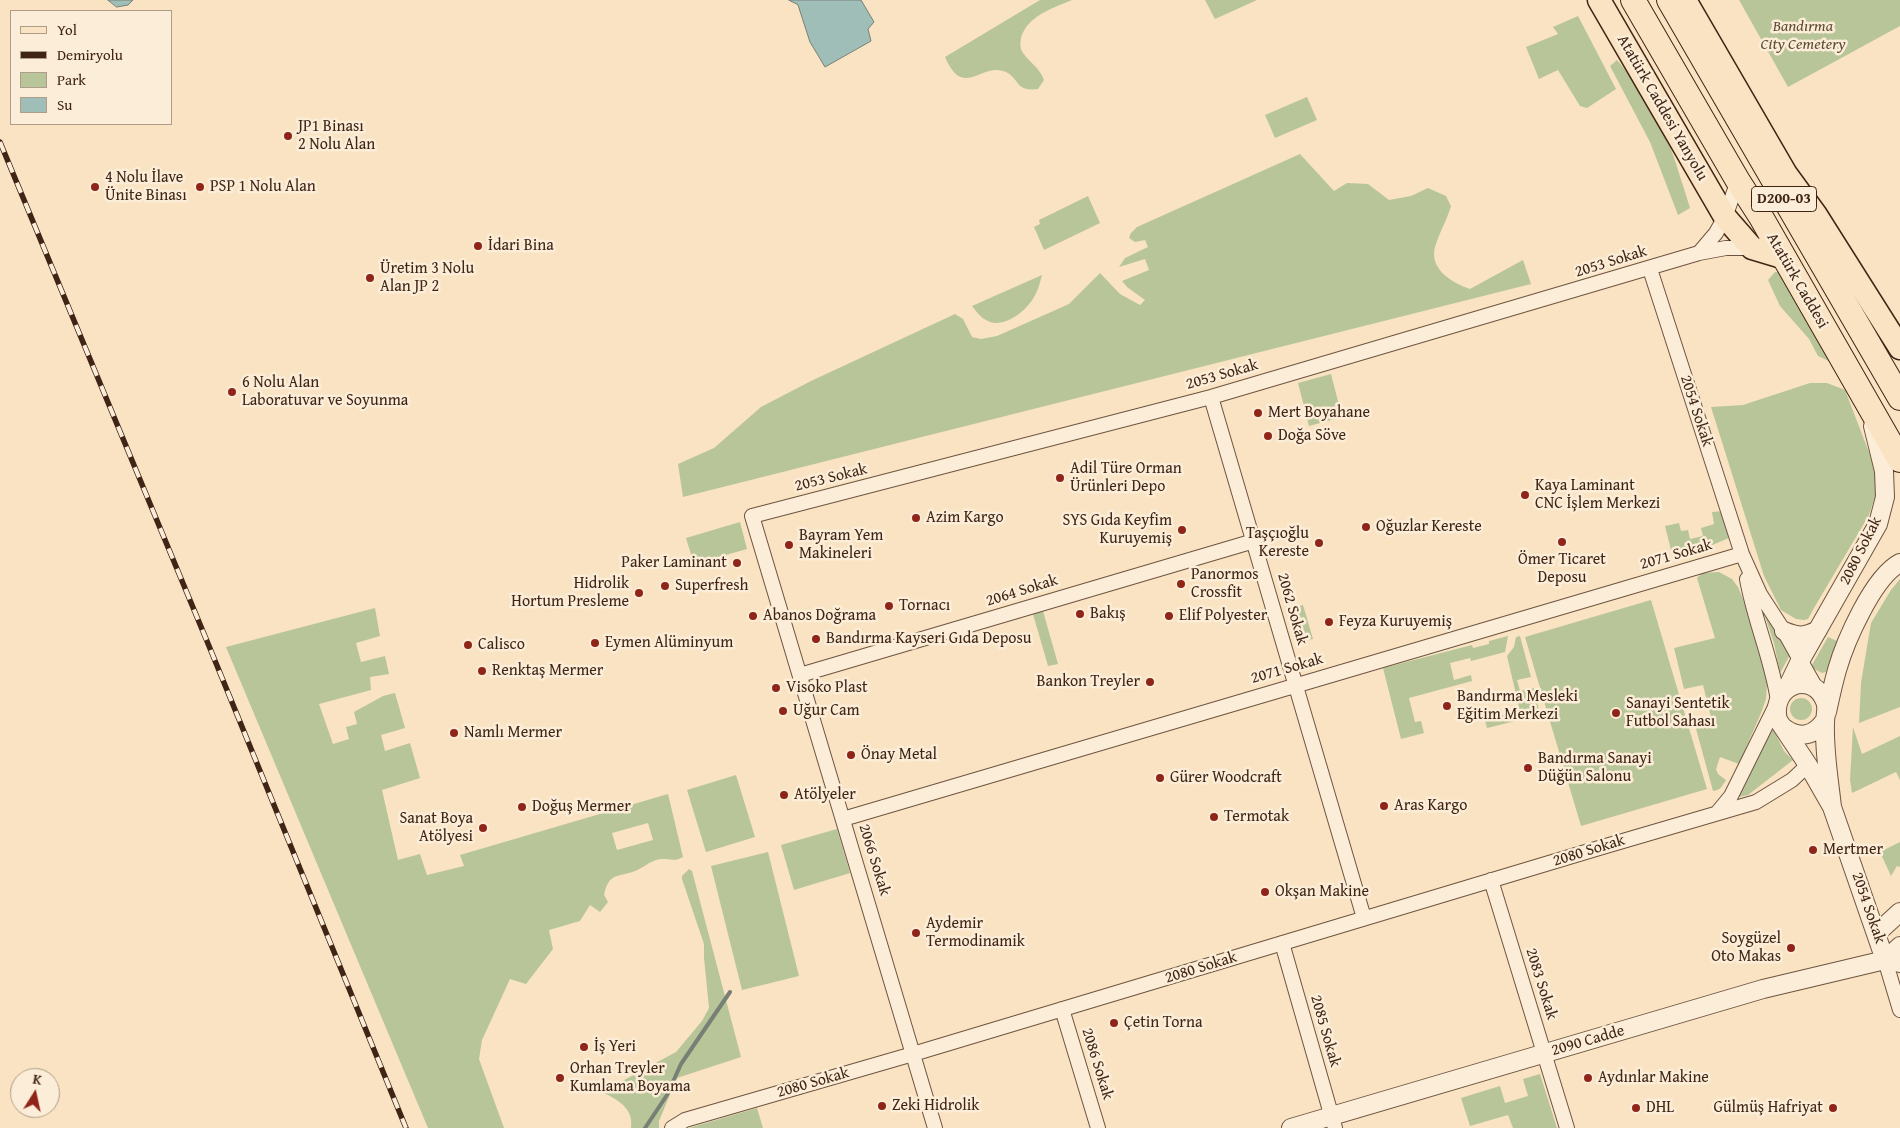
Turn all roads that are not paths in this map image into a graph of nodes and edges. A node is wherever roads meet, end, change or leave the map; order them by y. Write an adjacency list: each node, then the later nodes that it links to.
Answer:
1 (1599, 0): 6 (main road, Atatürk Caddesi Yanyolu)
2 (1633, 0): 5 (highway, Atatürk Caddesi / D200-03)
3 (1669, 0): 13 (highway, Atatürk Caddesi / D200-03)
4 (1685, 0): 11 (main road)
5 (1738, 182): 6 (street); 9 (highway, Atatürk Caddesi / D200-03)
6 (1725, 217): 7 (main road, Atatürk Caddesi Yanyolu); 8 (street)
7 (1752, 248): 8 (street, 2053 Sokak); 9 (main road)
8 (1699, 253): 10 (street, 2053 Sokak)
9 (1782, 256): 14 (highway, Atatürk Caddesi / D200-03)
10 (1650, 268): 12 (street, 2053 Sokak); 18 (street, 2054 Sokak)
11 (1900, 348)
12 (1211, 397): 16 (street, 2053 Sokak); 17 (street, 2062 Sokak)
13 (1900, 398)
14 (1866, 401): 15 (highway, Atatürk Caddesi / D200-03); 20 (street, 2080 Sokak)
15 (1900, 460)
16 (752, 516): 23 (street, 2066 Sokak)
17 (1254, 541): 23 (street, 2064 Sokak); 24 (street, 2062 Sokak)
18 (1742, 554): 21 (street, 2054 Sokak); 24 (street, 2071 Sokak); 26 (street, 2054 Sokak)
19 (1900, 563): 27 (street, 2080 Sokak)
20 (1818, 630): 21 (street); 22 (street, 2080 Sokak)
21 (1784, 631): 22 (street, 2054 Sokak)
22 (1800, 661): 25 (street, 2054 Sokak); 26 (street, 2080 Sokak)
23 (800, 676): 33 (street, 2066 Sokak)
24 (1296, 685): 33 (street, 2071 Sokak); 36 (street, 2062 Sokak)
25 (1817, 690): 26 (street); 27 (street, 2054 Sokak)
26 (1780, 698): 28 (street, 2054 Sokak); 32 (street, 2080 Sokak)
27 (1826, 716): 28 (street); 29 (street, 2054 Sokak)
28 (1783, 727): 30 (street, 2054 Sokak)
29 (1825, 747): 30 (street); 31 (street, 2054 Sokak)
30 (1808, 765): 31 (street, 2054 Sokak); 32 (street, 2080 Sokak)
31 (1832, 807): 37 (street, 2054 Sokak)
32 (1717, 813): 34 (street, 2080 Sokak)
33 (843, 819): 43 (street, 2066 Sokak)
34 (1491, 880): 36 (street, 2080 Sokak); 44 (street, 2083 Sokak)
35 (1900, 912): 37 (street)
36 (1364, 918): 38 (street, 2080 Sokak)
37 (1877, 933): 40 (street, 2054 Sokak)
38 (1282, 943): 41 (street, 2080 Sokak); 45 (street, 2085 Sokak)
39 (1900, 946): 40 (street, 2090 Cadde)
40 (1893, 961): 42 (street, 2054 Sokak); 44 (street, 2090 Cadde)
41 (1062, 1009): 43 (street, 2080 Sokak); 48 (street, 2086 Sokak)
42 (1900, 1010)
43 (913, 1054): 46 (street, 2080 Sokak); 47 (street, 2066 Sokak)
44 (1544, 1054): 45 (street, 2090 Cadde); 50 (street, 2083 Sokak)
45 (1334, 1122): 49 (street, 2090 Cadde)
46 (672, 1128)
47 (935, 1128)
48 (1098, 1128)
49 (1291, 1128)
50 (1567, 1128)

